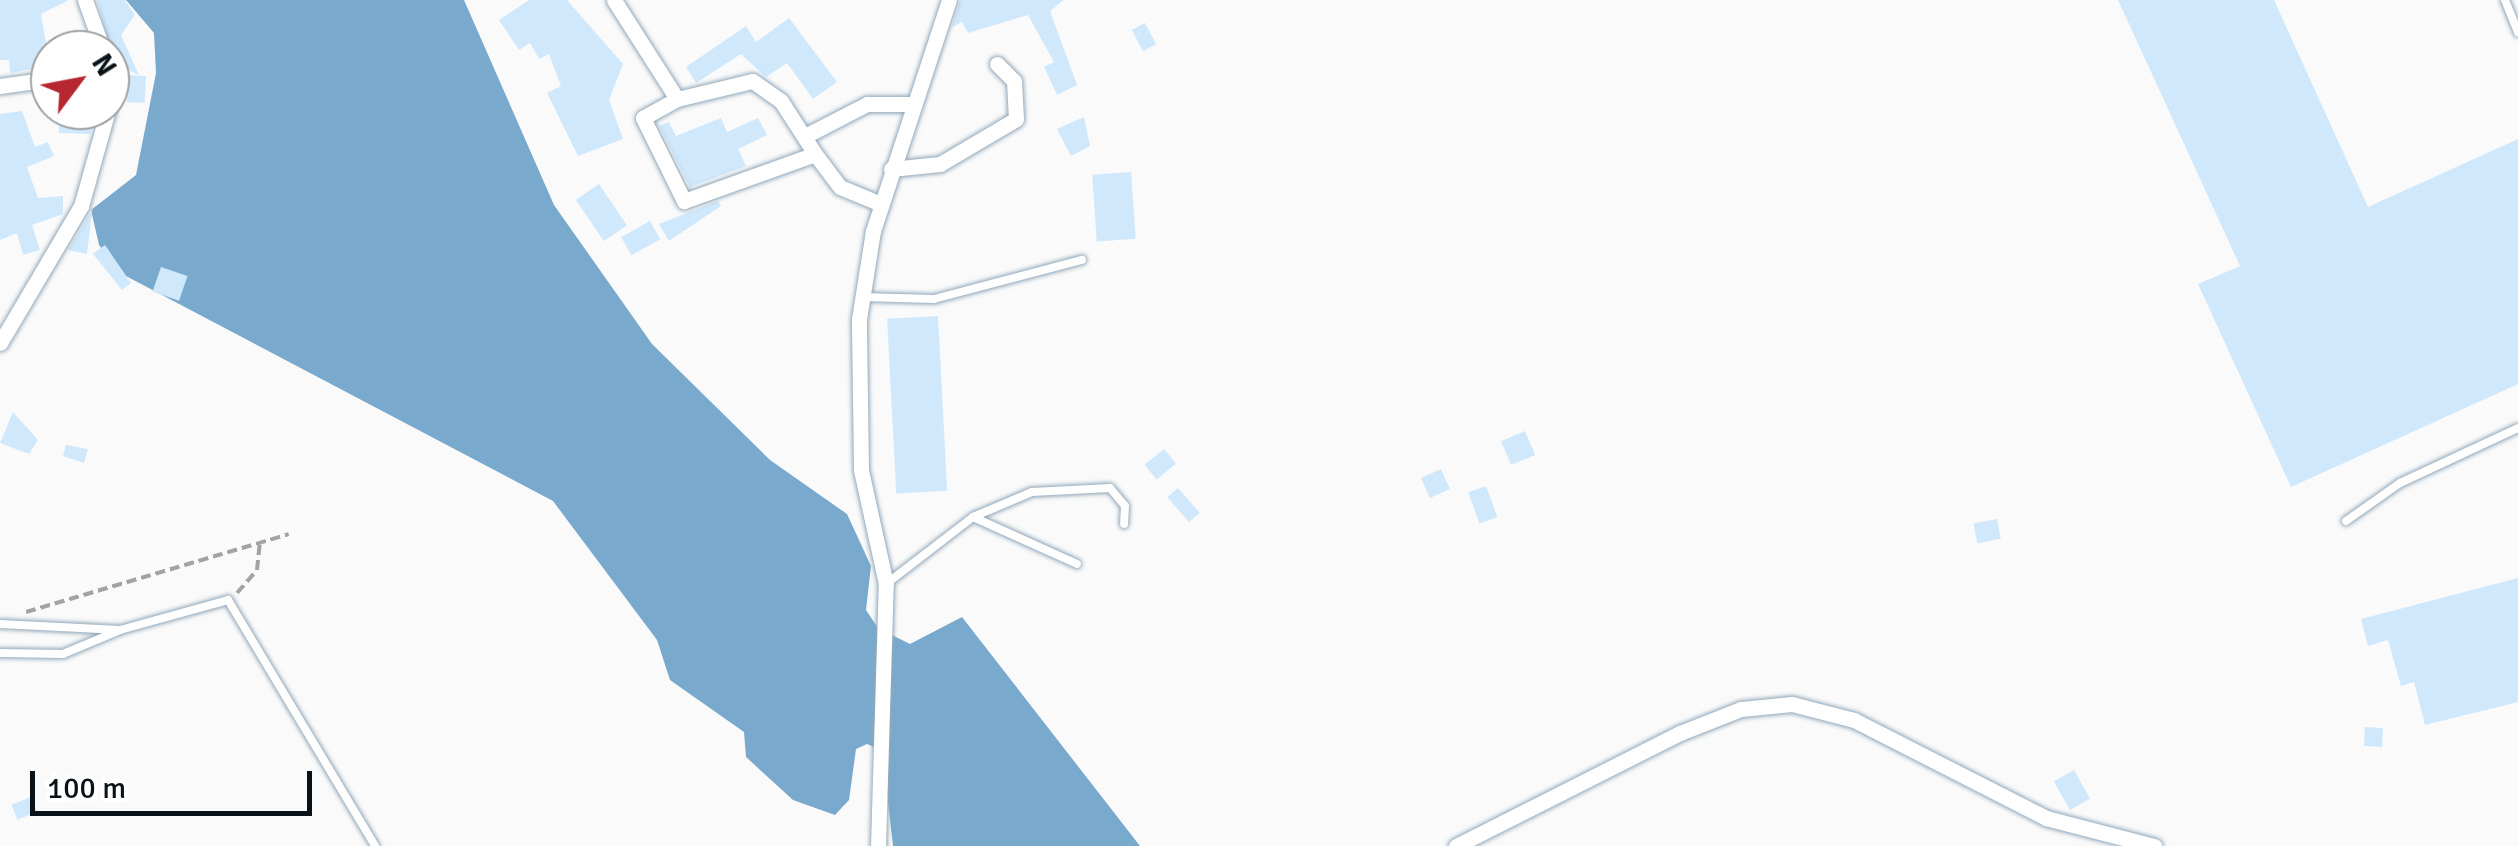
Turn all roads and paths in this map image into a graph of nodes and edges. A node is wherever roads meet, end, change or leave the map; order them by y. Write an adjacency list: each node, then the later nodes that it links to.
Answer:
1 (85, 0): 5 (street)
2 (614, 0): 10 (street)
3 (949, 0): 11 (street)
4 (2506, 0): 6 (lane)
5 (96, 30)
6 (2518, 33)
7 (997, 64): 15 (street)
8 (30, 82): 9 (street)
9 (0, 86)
10 (678, 99): 13 (street); 14 (street)
11 (912, 104): 13 (street); 15 (street)
12 (103, 130): 19 (street)
13 (805, 136): 14 (street)
14 (815, 154): 16 (street)
15 (891, 169): 16 (street)
16 (881, 204): 18 (street)
17 (1082, 260): 18 (lane)
18 (862, 297): 27 (street)
19 (0, 343)
20 (2518, 428): 22 (lane)
21 (973, 517): 23 (lane); 26 (lane); 27 (lane)
22 (2346, 522)
23 (1124, 524)
24 (289, 534): 25 (path)
25 (260, 543): 28 (path); 29 (path)
26 (1076, 564)
27 (886, 584): 33 (street)
28 (228, 600): 30 (lane); 32 (lane)
29 (2, 624): 30 (lane)
30 (120, 630): 31 (lane)
31 (0, 653)
32 (375, 846)
33 (878, 846)
34 (1456, 846): 35 (street)
35 (2154, 846)

